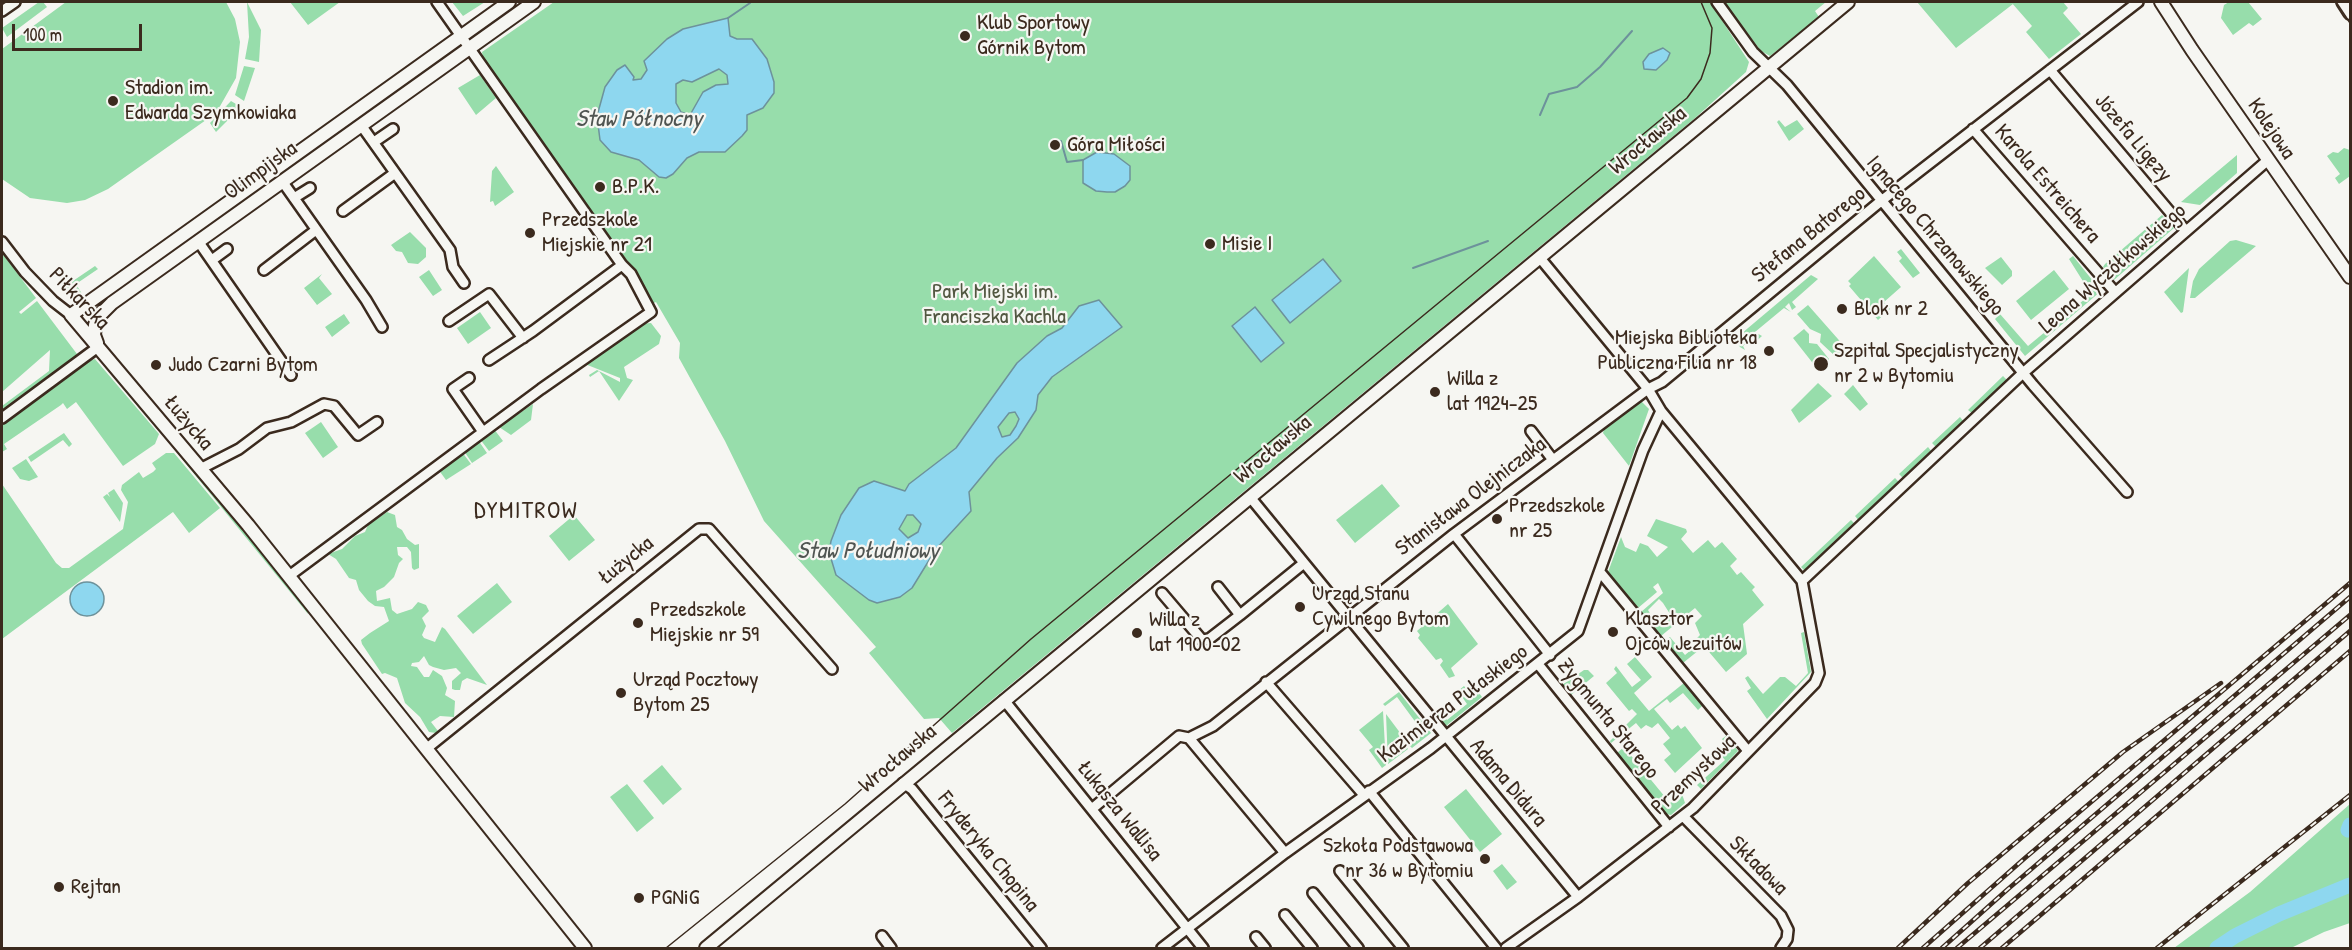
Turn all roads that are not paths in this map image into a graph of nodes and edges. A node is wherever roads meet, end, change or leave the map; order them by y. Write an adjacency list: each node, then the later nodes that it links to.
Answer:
1 (15, 2): 10 (street)
2 (437, 2): 12 (street)
3 (509, 2): 12 (street, Olimpijska)
4 (534, 2): 13 (street, Olimpijska)
5 (1718, 2): 14 (street, Ignacego Chrzanowskiego)
6 (1848, 2): 14 (street, Wrocławska)
7 (2138, 2): 15 (street, Stefana Batorego)
8 (2161, 2): 22 (street, Kolejowa)
9 (2343, 2): 11 (street)
10 (2, 11)
11 (2350, 13)
12 (461, 36): 13 (street); 16 (street, Olimpijska)
13 (470, 48): 17 (street, Olimpijska); 38 (street)
14 (1769, 68): 27 (street, Ignacego Chrzanowskiego); 36 (street, Wrocławska)
15 (2050, 70): 20 (street, Stefana Batorego); 32 (street, Józefa Ligęzy)
16 (366, 104): 17 (street); 29 (street, Olimpijska)
17 (374, 115): 18 (street, Olimpijska)
18 (361, 125): 21 (street); 24 (street, Olimpijska)
19 (393, 129): 21 (street)
20 (1973, 129): 27 (street, Stefana Batorego); 42 (street, Karola Estreichera)
21 (374, 142): 23 (street)
22 (2268, 160): 32 (street, Leona Wyczółkowskiego); 40 (street, Kolejowa)
23 (395, 173): 28 (street); 41 (street)
24 (282, 181): 26 (street); 30 (street, Olimpijska)
25 (310, 188): 26 (street)
26 (294, 198): 31 (street)
27 (1881, 201): 49 (street, Ignacego Chrzanowskiego); 52 (street, Stefana Batorego)
28 (343, 211)
29 (212, 215): 30 (street); 43 (street, Olimpijska)
30 (219, 226): 33 (street, Olimpijska)
31 (316, 230): 39 (street); 45 (street)
32 (2186, 231): 42 (street, Leona Wyczółkowskiego)
33 (198, 241): 37 (street); 47 (street, Olimpijska)
34 (2, 242): 43 (street, Piłkarska)
35 (227, 249): 37 (street)
36 (1540, 258): 52 (street); 61 (street, Wrocławska)
37 (212, 260): 50 (street)
38 (622, 265): 46 (street); 57 (street)
39 (264, 270)
40 (2350, 277)
41 (464, 283)
42 (2115, 292): 49 (street, Leona Wyczółkowskiego)
43 (71, 315): 47 (street, Piłkarska)
44 (449, 321): 46 (street)
45 (382, 327)
46 (523, 338): 48 (street)
47 (99, 347): 54 (street, Piłkarska); 59 (street, Łużycka)
48 (489, 360)
49 (2023, 373): 60 (street, Ignacego Chrzanowskiego); 66 (street, Leona Wyczółkowskiego)
50 (291, 375)
51 (470, 378): 57 (street)
52 (1648, 389): 53 (street); 58 (street, Stanisława Olejniczaka)
53 (1661, 411): 64 (street, Kazimierza Pułaskiego); 66 (street)
54 (2, 418)
55 (377, 422): 59 (street)
56 (1531, 431): 58 (street)
57 (483, 432): 65 (street)
58 (1553, 460): 62 (street, Stanisława Olejniczaka)
59 (200, 469): 65 (street, Łużycka)
60 (2127, 492)
61 (1250, 497): 63 (street, Adama Didura); 75 (street, Wrocławska)
62 (1454, 534): 70 (street, Stanisława Olejniczaka); 71 (street)
63 (1304, 563): 69 (street); 70 (street, Adama Didura)
64 (1600, 572): 71 (street, Kazimierza Pułaskiego); 79 (street)
65 (288, 576): 78 (street, Łużycka)
66 (1802, 581): 79 (street, Przemysłowa)
67 (1218, 587): 69 (street)
68 (1162, 593): 69 (street)
69 (1240, 615)
70 (1347, 617): 74 (street, Stanisława Olejniczaka); 76 (street, Adama Didura)
71 (1550, 655): 72 (street, Kazimierza Pułaskiego)
72 (1538, 664): 76 (street, Kazimierza Pułaskiego); 84 (street, Zygmunta Starego)
73 (832, 669): 78 (street, Łużycka)
74 (1266, 682): 77 (street, Stanisława Olejniczaka); 81 (street)
75 (1004, 700): 80 (street, Wrocławska); 82 (street, Łukasza Wallisa)
76 (1445, 737): 81 (street, Kazimierza Pułaskiego); 88 (street, Adama Didura)
77 (1189, 738): 82 (street, Stanisława Olejniczaka); 85 (street)
78 (426, 749): 94 (street, Łużycka)
79 (1748, 752): 83 (street, Przemysłowa)
80 (903, 783): 91 (street, Wrocławska); 98 (street, Fryderyka Chopina)
81 (1367, 793): 85 (street, Kazimierza Pułaskiego); 105 (street)
82 (1093, 808): 90 (street, Łukasza Wallisa)
83 (1683, 816): 84 (street, Przemysłowa); 107 (street, Składowa)
84 (1670, 827): 88 (street, Przemysłowa)
85 (1285, 854): 90 (street, Kazimierza Pułaskiego)
86 (1341, 871): 104 (street)
87 (1313, 893): 103 (street)
88 (1578, 897): 106 (street, Przemysłowa)
89 (1284, 915): 102 (street)
90 (1187, 928): 99 (street, Kazimierza Pułaskiego); 100 (street, Łukasza Wallisa)
91 (725, 931): 95 (street, Wrocławska); 96 (street, Wrocławska)
92 (882, 936): 97 (street)
93 (1256, 937): 101 (street)
94 (585, 948)
95 (696, 948)
96 (706, 948)
97 (891, 948)
98 (1041, 948)
99 (1162, 948)
100 (1203, 948)
101 (1265, 948)
102 (1312, 948)
103 (1358, 948)
104 (1403, 948)
105 (1496, 948)
106 (1506, 948)
107 (1781, 948)

